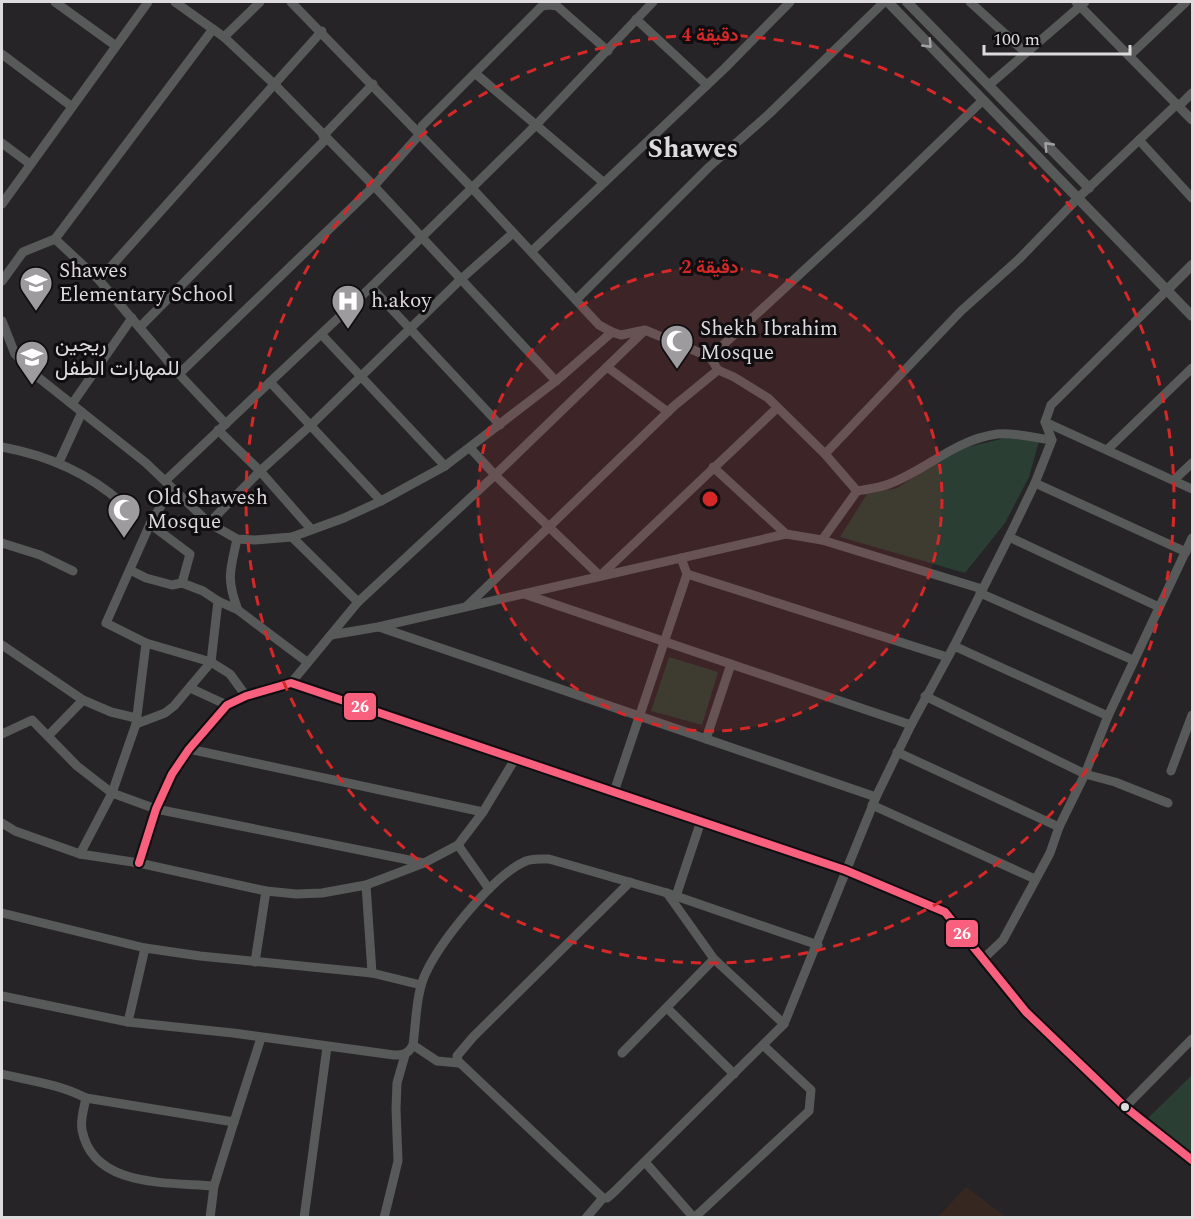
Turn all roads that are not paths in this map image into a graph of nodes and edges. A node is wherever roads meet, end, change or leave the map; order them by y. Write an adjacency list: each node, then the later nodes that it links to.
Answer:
1 (55, 2): 18 (street)
2 (148, 2): 18 (street)
3 (175, 2): 15 (street)
4 (260, 2): 17 (street)
5 (291, 2): 16 (street)
6 (653, 2): 14 (street)
7 (790, 2): 26 (street)
8 (886, 2): 29 (street, one-way to 29); 56 (street)
9 (908, 2): 27 (street)
10 (970, 2): 20 (street)
11 (1186, 2): 22 (street)
12 (1080, 3): 20 (street); 22 (street)
13 (540, 4): 19 (street); 23 (street)
14 (636, 19): 19 (street); 26 (street)
15 (213, 29): 17 (street); 48 (street)
16 (322, 31): 24 (street); 25 (street)
17 (224, 38): 24 (street)
18 (116, 46): 31 (street)
19 (608, 51): 33 (street)
20 (1025, 52): 27 (street)
21 (2, 54): 31 (street)
22 (1129, 56): 30 (street)
23 (476, 74): 33 (street); 34 (street)
24 (274, 84): 35 (street); 51 (street)
25 (373, 84): 34 (street); 35 (street)
26 (707, 85): 39 (street)
27 (989, 85): 42 (street, one-way to 27)
28 (1192, 93): 30 (street)
29 (983, 100): 43 (street); 66 (street)
30 (1178, 105): 32 (street); 36 (street)
31 (72, 106): 38 (street)
32 (1192, 120)
33 (536, 125): 39 (street); 41 (street)
34 (420, 134): 40 (street); 41 (street)
35 (325, 138): 40 (street); 60 (street)
36 (1139, 140): 42 (street); 44 (street)
37 (2, 143): 38 (street)
38 (30, 164): 45 (street)
39 (603, 182): 49 (street)
40 (374, 186): 47 (street); 70 (street)
41 (471, 187): 46 (street); 47 (street)
42 (1089, 188): 43 (street)
43 (1079, 197): 55 (street); 86 (street)
44 (1192, 198)
45 (2, 204)
46 (513, 233): 49 (street); 52 (street)
47 (421, 236): 52 (street); 54 (street)
48 (55, 239): 51 (street); 53 (street)
49 (532, 251): 56 (street)
50 (1192, 265): 55 (street)
51 (99, 280): 58 (street)
52 (460, 280): 61 (street); 72 (street)
53 (2, 281)
54 (371, 287): 61 (street); 64 (street)
55 (1167, 290): 57 (street); 78 (street)
56 (576, 300): 63 (street)
57 (1192, 316)
58 (132, 318): 60 (street); 74 (street)
59 (2, 321): 65 (street)
60 (140, 327): 70 (street)
61 (412, 328): 71 (street); 79 (street)
62 (645, 330): 63 (street); 66 (street); 67 (street)
63 (612, 332): 72 (street)
64 (322, 335): 71 (street); 73 (street)
65 (5, 344): 74 (street)
66 (710, 357): 69 (street)
67 (607, 367): 77 (street); 92 (street)
68 (1192, 368): 85 (street)
69 (718, 370): 75 (street); 77 (street)
70 (179, 374): 81 (street)
71 (360, 378): 80 (street); 89 (street)
72 (556, 381): 79 (street)
73 (270, 382): 80 (street); 81 (street)
74 (72, 404): 76 (street)
75 (777, 408): 86 (street); 90 (street)
76 (82, 412): 87 (street); 95 (street)
77 (668, 412): 102 (street)
78 (1045, 422): 82 (street); 85 (street)
79 (500, 425): 84 (street)
80 (310, 426): 91 (street); 98 (street)
81 (222, 427): 91 (street); 95 (street)
82 (1052, 440): 94 (street); 97 (street)
83 (2, 447): 87 (street)
84 (470, 448): 89 (street); 92 (street)
85 (1108, 449): 93 (street)
86 (825, 454): 97 (street)
87 (59, 462): 99 (street)
88 (1192, 463): 93 (street)
89 (445, 466): 98 (street)
90 (713, 466): 104 (street); 116 (street)
91 (260, 471): 100 (street); 103 (street)
92 (495, 476): 102 (street); 121 (street)
93 (1174, 480): 96 (street)
94 (1035, 483): 106 (street); 111 (street)
95 (168, 485): 100 (street); 101 (street)
96 (1192, 489)
97 (857, 491): 109 (street)
98 (381, 501): 103 (street)
99 (122, 503)
100 (208, 523): 108 (street)
101 (150, 524): 113 (street); 117 (street)
102 (549, 527): 116 (street); 122 (street)
103 (311, 529): 105 (street)
104 (786, 534): 109 (street); 112 (street)
105 (292, 537): 108 (street); 121 (street)
106 (1009, 537): 118 (street); 123 (street)
107 (1192, 538): 111 (street)
108 (237, 539): 124 (street)
109 (822, 540): 118 (street)
110 (2, 543): 114 (street)
111 (1186, 552): 123 (street)
112 (681, 558): 115 (street); 116 (street)
113 (130, 570): 117 (street); 128 (street)
114 (73, 571)
115 (687, 574): 127 (street); 131 (street)
116 (600, 576): 119 (street)
117 (182, 583): 120 (street)
118 (981, 591): 130 (street); 132 (street)
119 (523, 594): 122 (street); 127 (street)
120 (218, 601): 124 (street); 133 (street)
121 (358, 602): 126 (street)
122 (466, 606): 125 (street)
123 (1159, 607): 132 (street)
124 (238, 610): 134 (street)
125 (378, 627): 126 (street); 144 (street)
126 (331, 635): 134 (street)
127 (664, 642): 135 (street); 144 (street)
128 (146, 643): 133 (street); 145 (street)
129 (2, 645): 140 (street)
130 (954, 645): 131 (street); 143 (street)
131 (947, 657): 139 (street)
132 (1133, 660): 143 (street)
133 (211, 662): 137 (street); 138 (street)
134 (307, 662): 136 (street)
135 (731, 664): 146 (street); 149 (street)
136 (291, 683): 138 (street); 152 (street)
137 (190, 688): 141 (street); 145 (street)
138 (246, 696): 141 (street)
139 (926, 696): 146 (street); 154 (street)
140 (83, 700): 145 (street); 148 (street)
141 (227, 705): 150 (street)
142 (1192, 715): 153 (street)
143 (1108, 716): 154 (street)
144 (639, 717): 149 (street); 155 (street)
145 (136, 721): 156 (street)
146 (910, 725): 151 (street)
147 (2, 734): 148 (street)
148 (48, 736): 156 (street)
149 (706, 739): 157 (street)
150 (189, 749): 159 (street); 160 (street)
151 (897, 752): 157 (street); 163 (street)
152 (515, 759): 155 (street); 160 (street)
153 (1171, 771)
154 (1085, 774): 158 (street); 163 (street)
155 (614, 792): 161 (street)
156 (112, 793): 159 (street); 165 (street)
157 (874, 801): 168 (street); 169 (street)
158 (1168, 803)
159 (156, 809): 166 (street); 167 (street)
160 (483, 812): 164 (street)
161 (701, 821): 168 (street); 174 (street)
162 (2, 823): 165 (street)
163 (1059, 827): 169 (street)
164 (458, 845): 167 (street); 172 (street)
165 (80, 854): 166 (street)
166 (139, 863): 173 (street)
167 (424, 863): 171 (street)
168 (845, 870): 176 (street); 179 (street)
169 (1035, 879): 179 (street)
170 (630, 882): 172 (street); 174 (street); 194 (street)
171 (366, 885): 173 (street); 181 (street)
172 (489, 889): 182 (street)
173 (266, 891): 180 (street)
174 (671, 894): 176 (street); 178 (street)
175 (2, 913): 177 (street)
176 (818, 945): 186 (street)
177 (145, 948): 180 (street); 185 (street)
178 (714, 959): 184 (street); 186 (street)
179 (983, 959): 198 (street)
180 (255, 962): 181 (street)
181 (372, 974): 182 (street)
182 (421, 985): 189 (street)
183 (2, 996): 185 (street)
184 (666, 1008): 192 (street); 196 (street)
185 (128, 1022): 187 (street)
186 (784, 1024): 190 (street)
187 (261, 1038): 191 (street); 199 (street)
188 (1192, 1039): 198 (street)
189 (413, 1045): 193 (street); 194 (street)
190 (763, 1045): 196 (street); 208 (street)
191 (327, 1047): 193 (street); 205 (street)
192 (622, 1053)
193 (405, 1055): 206 (street)
194 (459, 1063): 203 (street)
195 (2, 1074): 197 (street)
196 (734, 1074): 201 (street)
197 (86, 1098): 199 (street); 202 (street)
198 (1125, 1107): 200 (street)
199 (234, 1122): 202 (street)
200 (1192, 1160)
201 (645, 1162): 203 (street); 208 (street)
202 (214, 1186): 204 (street)
203 (603, 1198): 207 (street)
204 (210, 1218)
205 (304, 1218)
206 (384, 1218)
207 (586, 1218)
208 (694, 1218)

